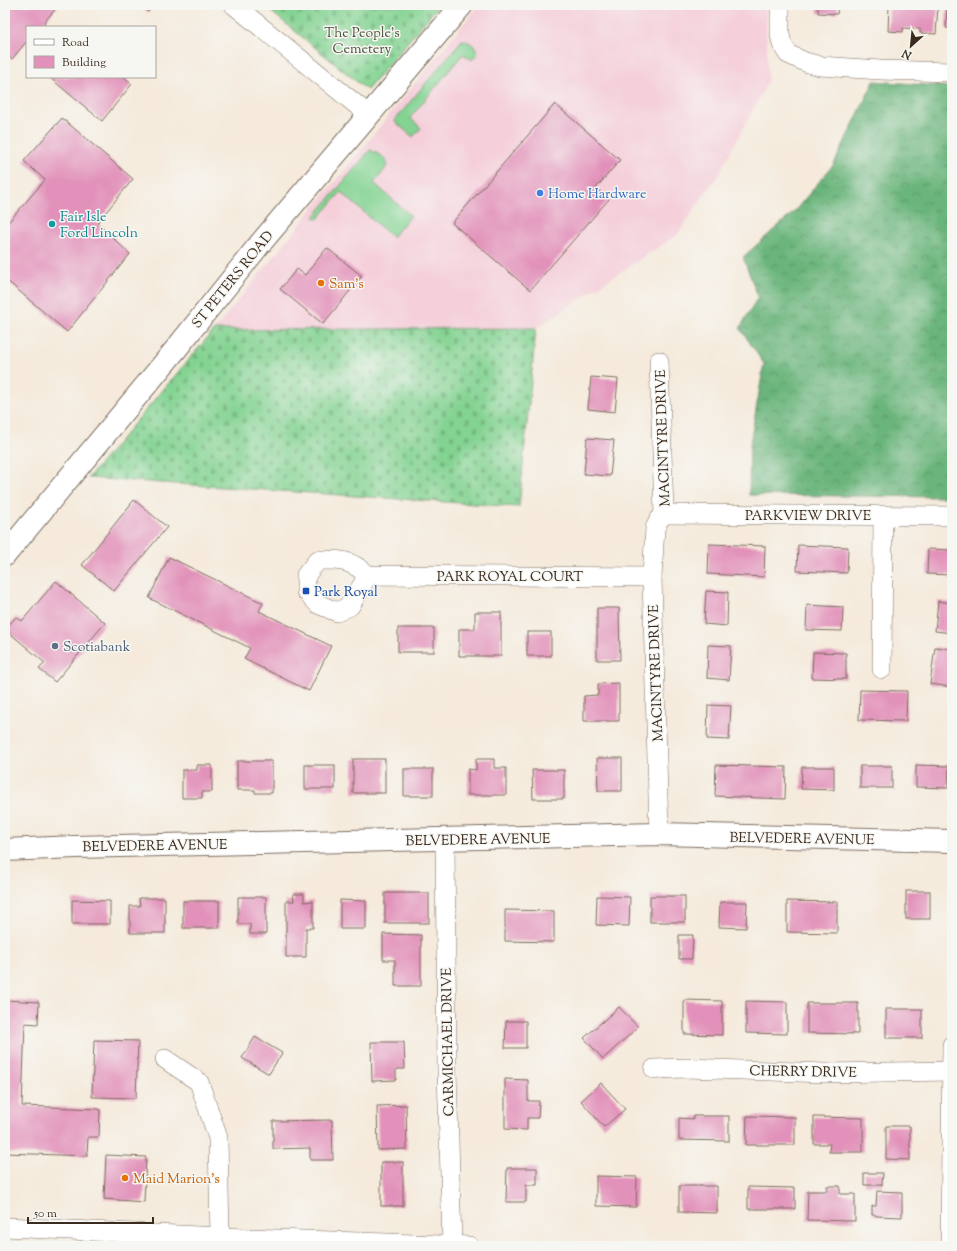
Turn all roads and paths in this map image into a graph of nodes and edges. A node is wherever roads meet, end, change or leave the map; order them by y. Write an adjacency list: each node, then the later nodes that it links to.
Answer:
1 (234, 5): 5 (street)
2 (462, 5): 5 (main road, ST PETERS ROAD)
3 (780, 5): 4 (street)
4 (952, 72)
5 (369, 115): 10 (main road, ST PETERS ROAD)
6 (659, 361): 7 (street, MACINTYRE DRIVE)
7 (664, 514): 8 (street, PARKVIEW DRIVE); 12 (street, MACINTYRE DRIVE)
8 (883, 516): 9 (street, PARKVIEW DRIVE); 13 (street)
9 (952, 516)
10 (5, 555)
11 (368, 575): 12 (street, PARK ROYAL COURT)
12 (652, 577): 14 (street, MACINTYRE DRIVE)
13 (882, 669)
14 (659, 834): 15 (main road, BELVEDERE AVENUE); 16 (main road, BELVEDERE AVENUE)
15 (445, 839): 17 (main road, BELVEDERE AVENUE); 25 (street, CARMICHAEL DRIVE)
16 (952, 841)
17 (5, 850)
18 (952, 1045): 21 (street)
19 (165, 1059): 24 (street)
20 (654, 1069): 21 (street, CHERRY DRIVE)
21 (952, 1071): 22 (street)
22 (951, 1147): 26 (street)
23 (5, 1227): 24 (street)
24 (220, 1237): 25 (street)
25 (461, 1246)
26 (950, 1246)

